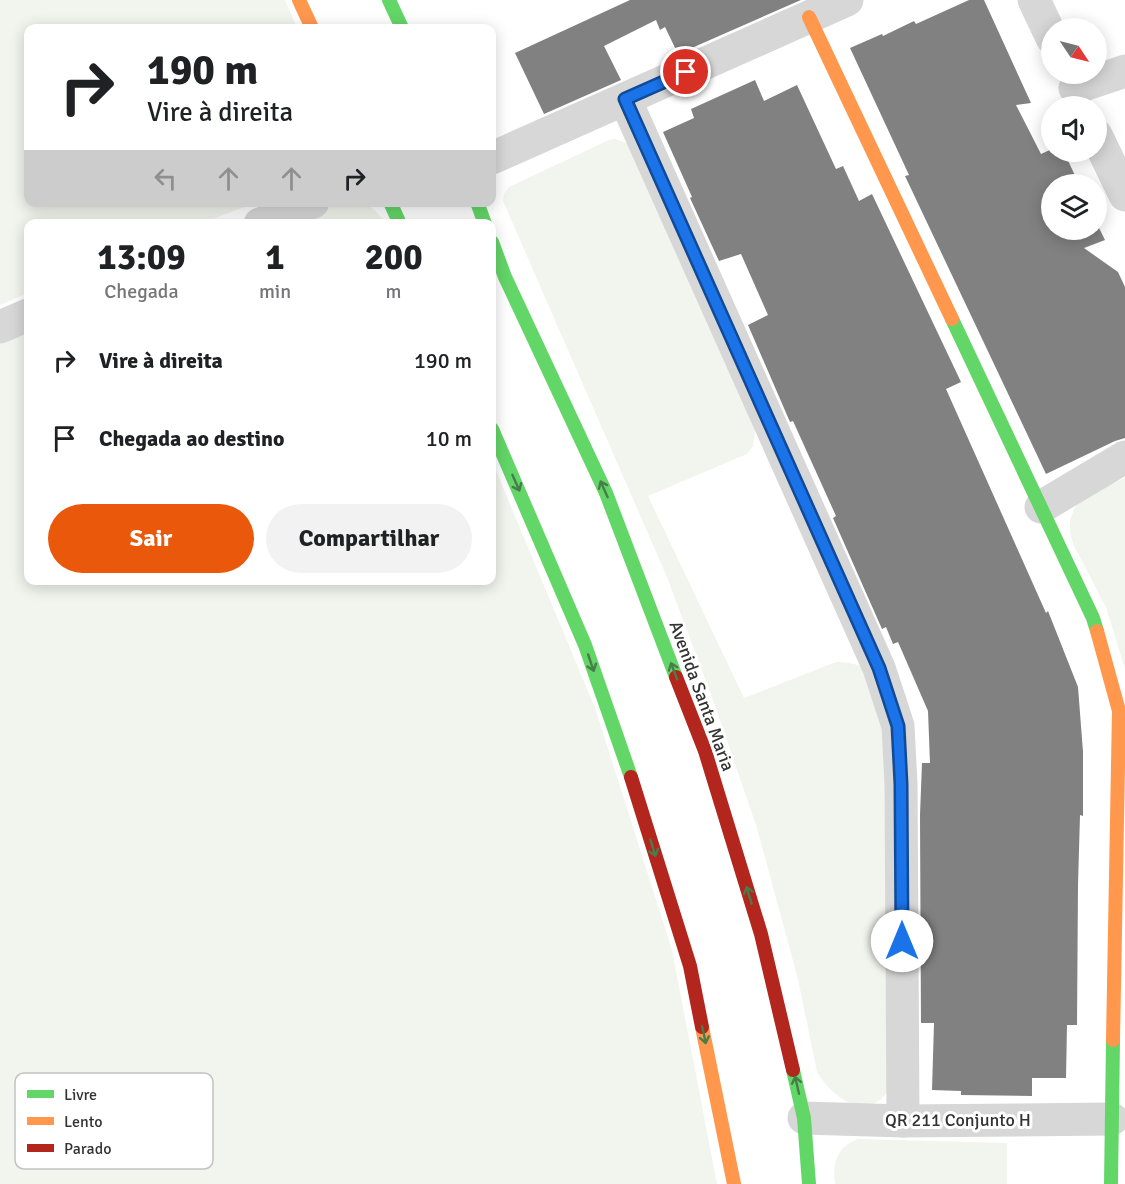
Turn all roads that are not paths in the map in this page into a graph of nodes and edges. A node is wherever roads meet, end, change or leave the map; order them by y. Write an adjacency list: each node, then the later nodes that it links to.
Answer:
1 (299, 0): 7 (main road)
2 (389, 0): 8 (main road)
3 (847, 0): 5 (street)
4 (1034, 0): 6 (street)
5 (809, 17): 11 (street); 24 (main road)
6 (1043, 18)
7 (310, 24)
8 (400, 24)
9 (1125, 71): 10 (street)
10 (1075, 89)
11 (625, 99): 12 (street); 28 (street)
12 (496, 156)
13 (1107, 158): 14 (street)
14 (1125, 195)
15 (301, 207): 16 (street)
16 (272, 219)
17 (496, 252): 19 (main road, Avenida Santa Maria)
18 (496, 269): 19 (main road)
19 (506, 277): 26 (main road, Avenida Santa Maria, one-way to 19)
20 (24, 317): 21 (street)
21 (0, 327)
22 (496, 438): 29 (main road, one-way to 29)
23 (1125, 457): 24 (street)
24 (1041, 507): 25 (main road)
25 (1120, 922): 27 (main road)
26 (804, 1118): 28 (street, QR 211 Conjunto H); 30 (main road, Avenida Santa Maria)
27 (1112, 1119): 28 (street, QR 211 Conjunto H); 31 (main road)
28 (903, 1121)
29 (734, 1184)
30 (809, 1184)
31 (1111, 1184)

